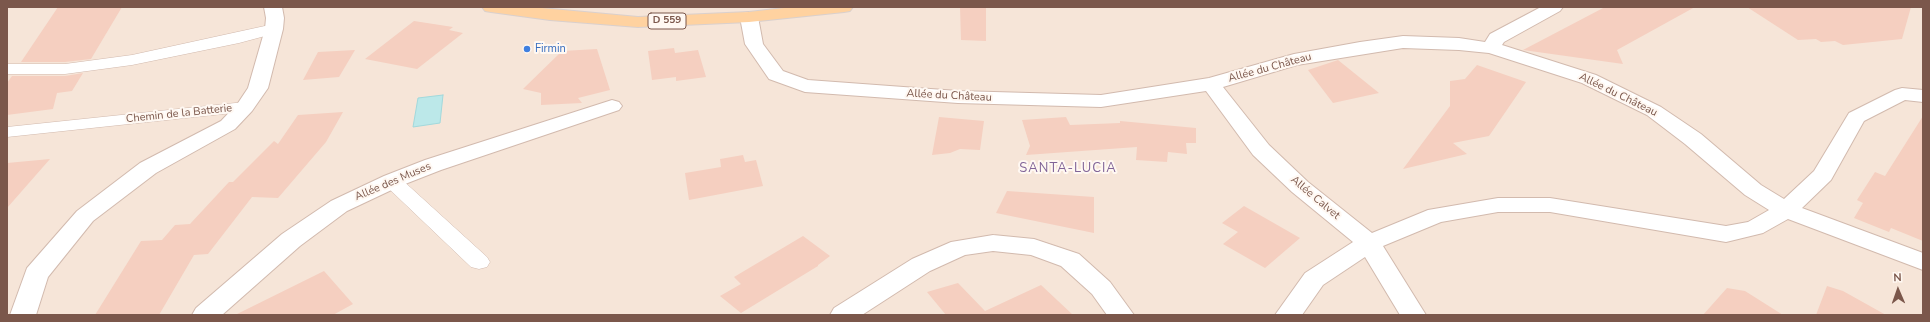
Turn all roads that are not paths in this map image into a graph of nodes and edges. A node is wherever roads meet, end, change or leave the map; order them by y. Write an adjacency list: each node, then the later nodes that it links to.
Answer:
1 (273, 7): 6 (street, Chemin de la Batterie)
2 (491, 7): 5 (main road, D 559)
3 (844, 7): 5 (main road, D 559)
4 (1554, 7): 7 (street)
5 (749, 17): 9 (street, Allée du Château)
6 (274, 29): 8 (lane); 12 (street, Chemin de la Batterie)
7 (1491, 48): 9 (street, Allée du Château); 15 (street, Allée du Château)
8 (7, 69)
9 (1211, 84): 16 (street, Allée Calvet)
10 (1923, 96): 15 (street)
11 (612, 106): 14 (street, Allée des Muses)
12 (245, 107): 13 (lane, Chemin de la Batterie); 19 (street)
13 (7, 132)
14 (392, 181): 17 (lane); 20 (street, Allée des Muses)
15 (1786, 210): 16 (street); 18 (street, Allée du Château)
16 (1369, 243): 23 (street); 24 (street, Allée Calvet)
17 (479, 262)
18 (1923, 262)
19 (23, 315)
20 (205, 315)
21 (843, 315): 22 (street)
22 (1121, 315)
23 (1288, 315)
24 (1413, 315)

